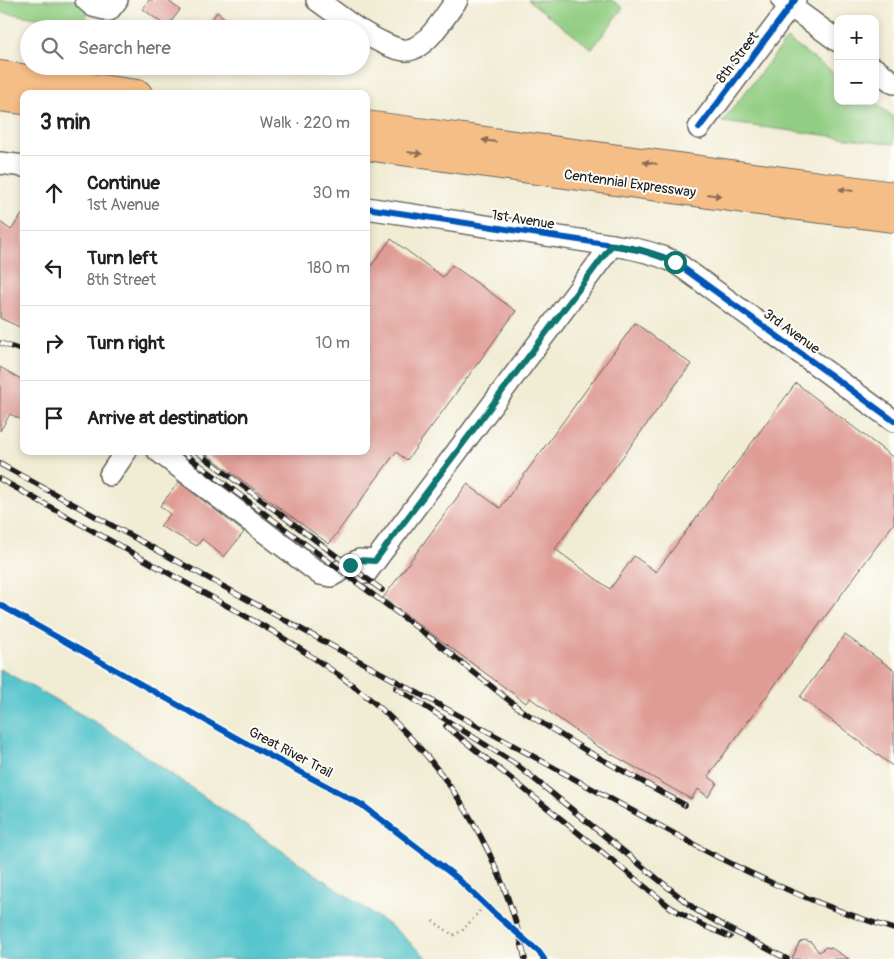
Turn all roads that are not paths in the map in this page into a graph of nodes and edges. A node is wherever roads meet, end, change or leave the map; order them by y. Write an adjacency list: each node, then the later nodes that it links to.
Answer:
1 (86, 0): 5 (street)
2 (317, 0): 6 (street)
3 (457, 0): 7 (street)
4 (789, 2): 8 (street); 16 (street, 8th Street)
5 (113, 5)
6 (345, 20)
7 (370, 35)
8 (834, 38)
9 (879, 72): 11 (street)
10 (0, 74): 12 (highway)
11 (894, 83)
12 (110, 90)
13 (0, 97): 14 (highway)
14 (20, 100)
15 (370, 126): 20 (highway, Centennial Expressway, one-way to 15)
16 (699, 128)
17 (370, 147): 22 (highway, Centennial Expressway, one-way to 22)
18 (0, 163): 19 (street)
19 (20, 166)
20 (894, 196)
21 (370, 209): 23 (street, 1st Avenue)
22 (894, 218)
23 (612, 245): 24 (street, 1st Avenue); 27 (street)
24 (675, 262): 25 (street, 3rd Avenue)
25 (894, 421)
26 (123, 455): 28 (street)
27 (163, 455)
28 (110, 475)

